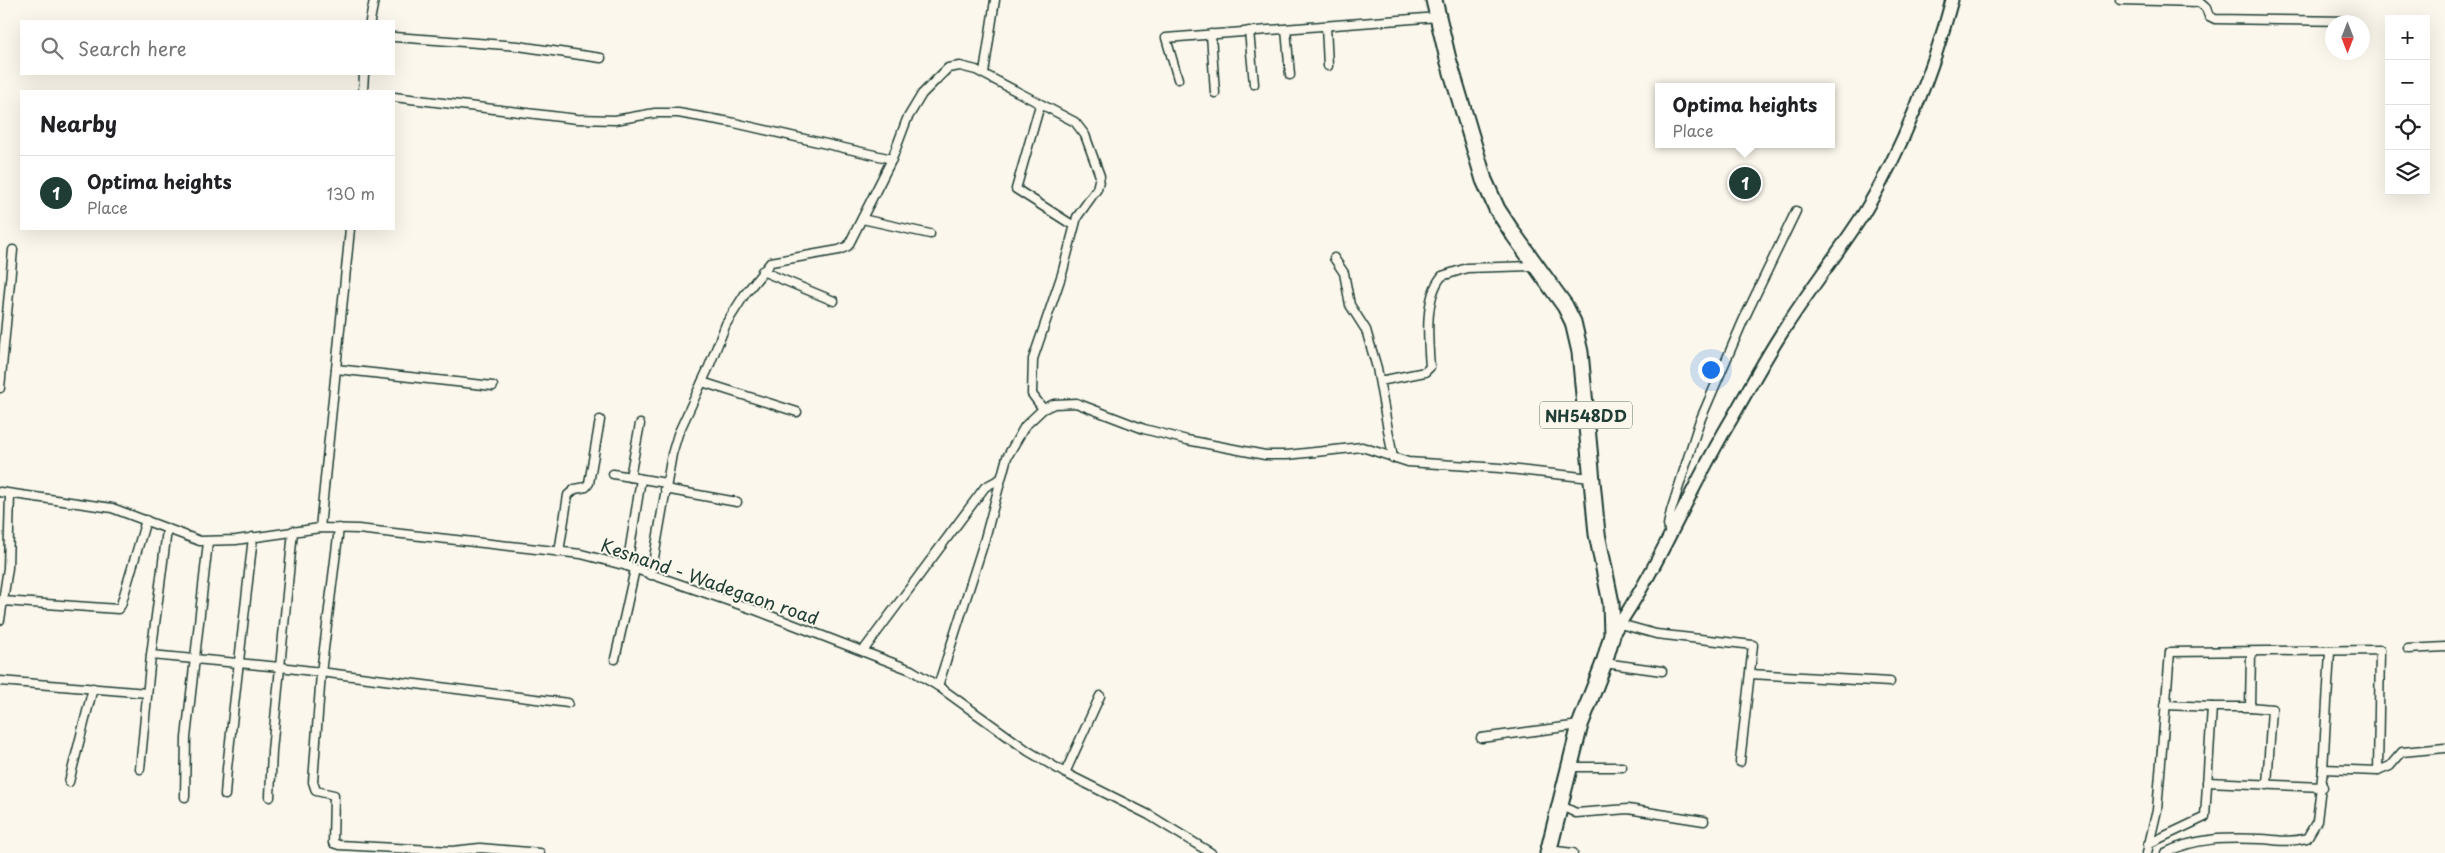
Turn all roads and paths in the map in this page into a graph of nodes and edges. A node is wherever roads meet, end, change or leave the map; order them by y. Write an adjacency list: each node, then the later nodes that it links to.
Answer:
1 (374, 0): 8 (street)
2 (995, 0): 17 (street)
3 (1434, 0): 7 (highway, NH548DD)
4 (1952, 0): 62 (street)
5 (2120, 0): 6 (street)
6 (2191, 1): 9 (street)
7 (1438, 17): 10 (street); 34 (highway, NH548DD)
8 (370, 20)
9 (2325, 21)
10 (1326, 26): 11 (street); 16 (street)
11 (1286, 29): 12 (street); 19 (street)
12 (1249, 32): 13 (street); 21 (street)
13 (1211, 34): 20 (street); 23 (street)
14 (395, 37): 15 (street)
15 (601, 58)
16 (1328, 66)
17 (984, 73): 25 (street); 26 (street)
18 (364, 75): 22 (street)
19 (1290, 76)
20 (1178, 79)
21 (1254, 84)
22 (363, 90)
23 (1215, 93)
24 (395, 97): 26 (street)
25 (1040, 105): 29 (street); 29 (street)
26 (892, 159): 28 (street)
27 (1796, 211): 62 (street)
28 (862, 219): 31 (street); 35 (street)
29 (1074, 226): 42 (street)
30 (350, 230): 37 (street)
31 (930, 234)
32 (13, 250): 41 (street)
33 (1334, 258): 38 (street)
34 (1536, 266): 38 (street); 49 (highway, NH548DD)
35 (762, 271): 36 (street); 39 (street)
36 (834, 301)
37 (336, 369): 40 (street); 57 (street)
38 (1380, 381): 46 (street)
39 (702, 382): 43 (street); 52 (street)
40 (493, 386)
41 (0, 388)
42 (1043, 409): 46 (street); 51 (street)
43 (797, 412)
44 (600, 420): 64 (street)
45 (640, 424): 48 (street)
46 (1393, 458): 49 (street)
47 (613, 474): 48 (street)
48 (630, 477): 50 (street)
49 (1591, 478): 70 (highway, NH548DD)
50 (641, 479): 52 (street); 65 (street)
51 (1000, 479): 73 (street); 87 (street)
52 (666, 486): 55 (street); 67 (street)
53 (0, 492): 54 (street, Kesnand - Wadegaon road)
54 (10, 494): 56 (street, Kesnand - Wadegaon road); 68 (street)
55 (737, 502)
56 (146, 520): 59 (street, Kesnand - Wadegaon road); 68 (street)
57 (320, 528): 58 (street, Kesnand - Wadegaon road); 60 (street, Kesnand - Wadegaon road)
58 (339, 528): 64 (street, Kesnand - Wadegaon road); 83 (street)
59 (167, 530): 63 (street, Kesnand - Wadegaon road); 76 (street)
60 (293, 531): 61 (street, Kesnand - Wadegaon road); 81 (street)
61 (253, 537): 63 (street, Kesnand - Wadegaon road); 79 (street)
62 (1670, 537): 70 (street)
63 (208, 542): 78 (street)
64 (559, 552): 65 (street, Kesnand - Wadegaon road)
65 (627, 566): 66 (street, Kesnand - Wadegaon road)
66 (635, 569): 67 (street, Kesnand - Wadegaon road); 77 (street)
67 (651, 575): 73 (street, Kesnand - Wadegaon road)
68 (3, 601): 69 (street)
69 (0, 620)
70 (1616, 630): 80 (highway, NH548DD); 84 (street)
71 (2445, 647): 72 (street)
72 (2408, 649)
73 (863, 651): 87 (street, Kesnand - Wadegaon road)
74 (2251, 652): 75 (street); 92 (street); 94 (street)
75 (2330, 652): 102 (street); 103 (street)
76 (150, 655): 78 (street); 89 (street)
77 (614, 659)
78 (195, 660): 79 (street); 110 (street)
79 (238, 663): 81 (street); 109 (street)
80 (1604, 663): 82 (street); 95 (highway, NH548DD)
81 (280, 668): 83 (street); 111 (street)
82 (1662, 671)
83 (322, 672): 91 (street); 116 (street)
84 (1750, 674): 86 (street); 98 (street)
85 (0, 681): 88 (street)
86 (1890, 682)
87 (938, 686): 104 (street, Kesnand - Wadegaon road)
88 (93, 688): 89 (street); 105 (street)
89 (147, 693): 101 (street)
90 (1100, 696): 104 (street)
91 (568, 703)
92 (2165, 705): 93 (street); 114 (street)
93 (2212, 707): 94 (street); 106 (street)
94 (2250, 707): 107 (street)
95 (1580, 725): 96 (street); 99 (highway, NH548DD)
96 (1481, 738)
97 (2445, 748): 103 (street)
98 (1740, 762)
99 (1569, 767): 100 (street); 112 (highway, NH548DD)
100 (1622, 767)
101 (140, 769)
102 (2323, 769): 103 (street); 108 (street)
103 (2378, 771)
104 (1065, 773): 117 (street, Kesnand - Wadegaon road)
105 (69, 782)
106 (2207, 782): 107 (street); 114 (street)
107 (2267, 785): 108 (street)
108 (2323, 787): 120 (street)
109 (225, 795)
110 (185, 797)
111 (270, 797)
112 (1560, 805): 113 (street); 115 (highway, NH548DD)
113 (1704, 821)
114 (2148, 844): 119 (street)
115 (1548, 852): 118 (street)
116 (540, 853)
117 (1212, 853)
118 (1573, 853)
119 (2148, 853)
120 (2166, 853)

